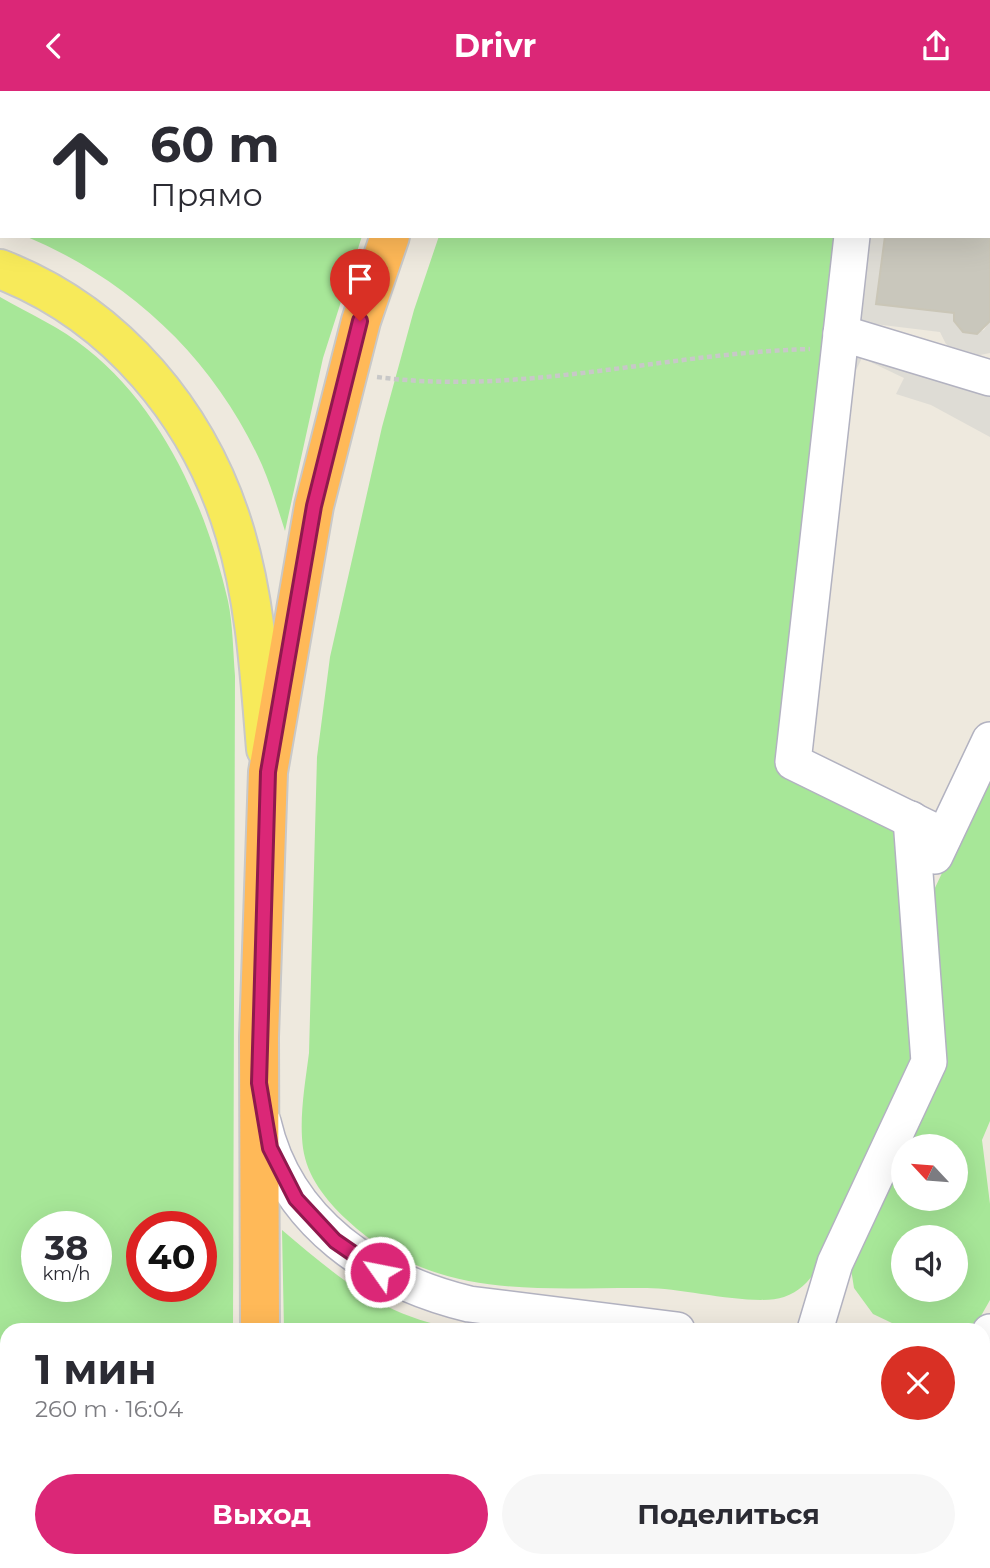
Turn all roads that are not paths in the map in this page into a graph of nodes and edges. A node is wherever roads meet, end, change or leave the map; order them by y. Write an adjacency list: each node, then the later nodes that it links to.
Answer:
1 (389, 238): 7 (highway)
2 (852, 238): 4 (street)
3 (0, 269): 7 (main road)
4 (838, 354): 5 (street); 8 (street)
5 (990, 378)
6 (990, 740): 9 (street)
7 (268, 772): 11 (highway)
8 (911, 819): 9 (street); 10 (street)
9 (944, 835): 10 (street)
10 (917, 893): 14 (street)
11 (259, 1083): 12 (highway); 13 (street)
12 (260, 1323)
13 (602, 1323)
14 (817, 1323)

